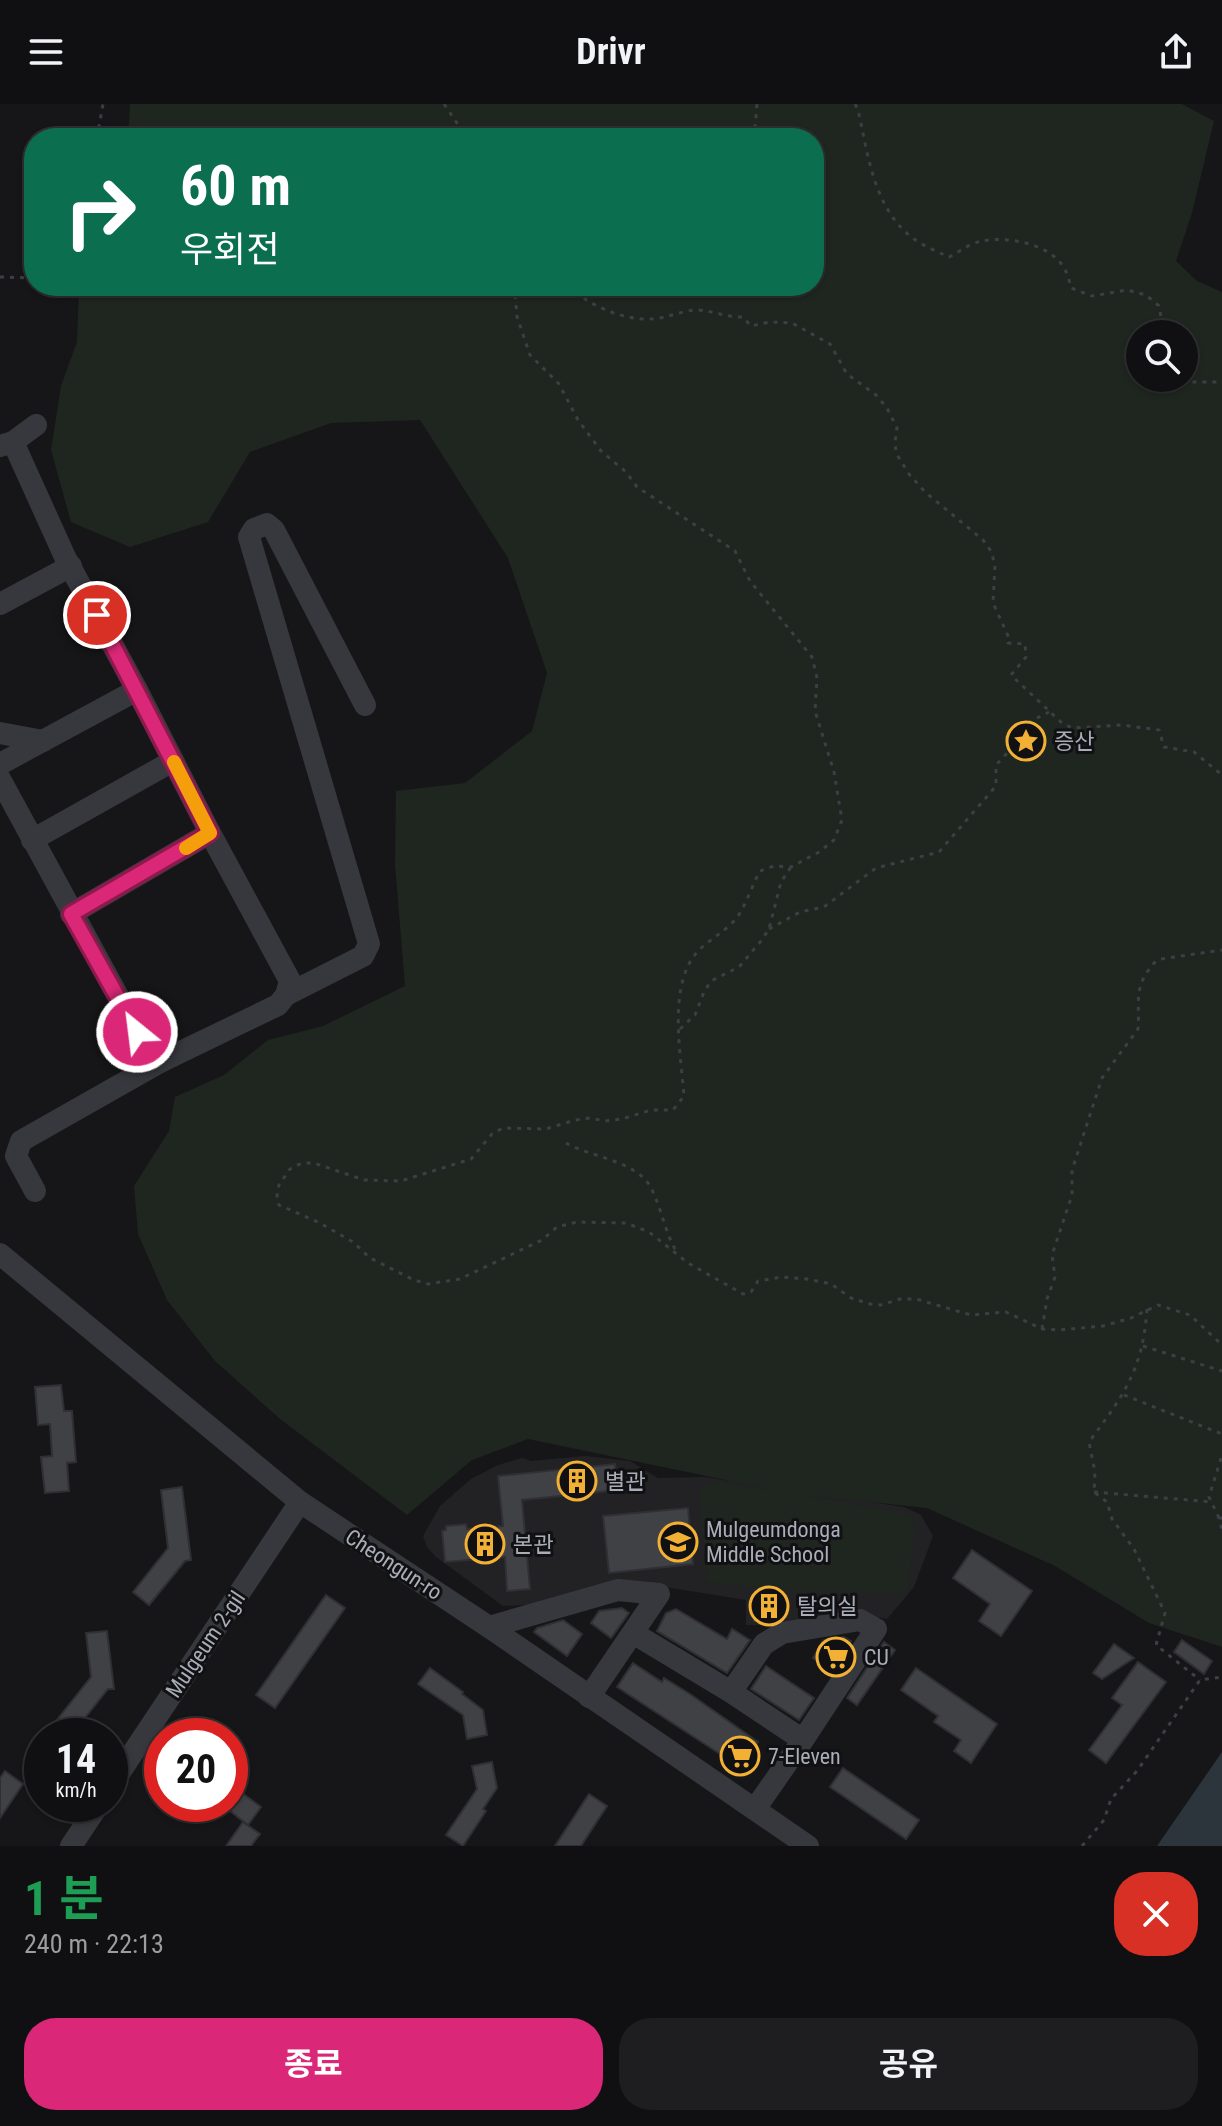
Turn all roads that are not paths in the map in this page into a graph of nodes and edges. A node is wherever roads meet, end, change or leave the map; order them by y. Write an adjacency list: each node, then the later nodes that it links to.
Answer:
1 (36, 425): 2 (street)
2 (7, 444): 3 (street)
3 (71, 566): 4 (street); 5 (street)
4 (0, 604)
5 (137, 690): 8 (street); 9 (street)
6 (365, 705): 15 (street)
7 (0, 733): 8 (street)
8 (43, 741): 10 (street)
9 (173, 761): 12 (street); 13 (street)
10 (0, 764)
11 (0, 779): 13 (street)
12 (210, 833): 14 (street); 15 (street)
13 (32, 840): 14 (street)
14 (71, 914): 16 (street)
15 (286, 995): 16 (street)
16 (162, 1061): 17 (street)
17 (35, 1191)
18 (0, 1254): 19 (street, Cheongun-ro)
19 (300, 1502): 20 (street, Cheongun-ro); 25 (street, Mulgeum 2-gil)
20 (489, 1627): 21 (street); 23 (street, Cheongun-ro)
21 (633, 1633): 22 (street); 23 (street)
22 (731, 1692): 24 (street); 24 (street)
23 (589, 1697): 26 (street, Cheongun-ro)
24 (803, 1740): 26 (street)
25 (128, 1760)
26 (755, 1809): 29 (street, Cheongun-ro)
27 (87, 1822): 28 (street)
28 (71, 1846)
29 (808, 1846)

